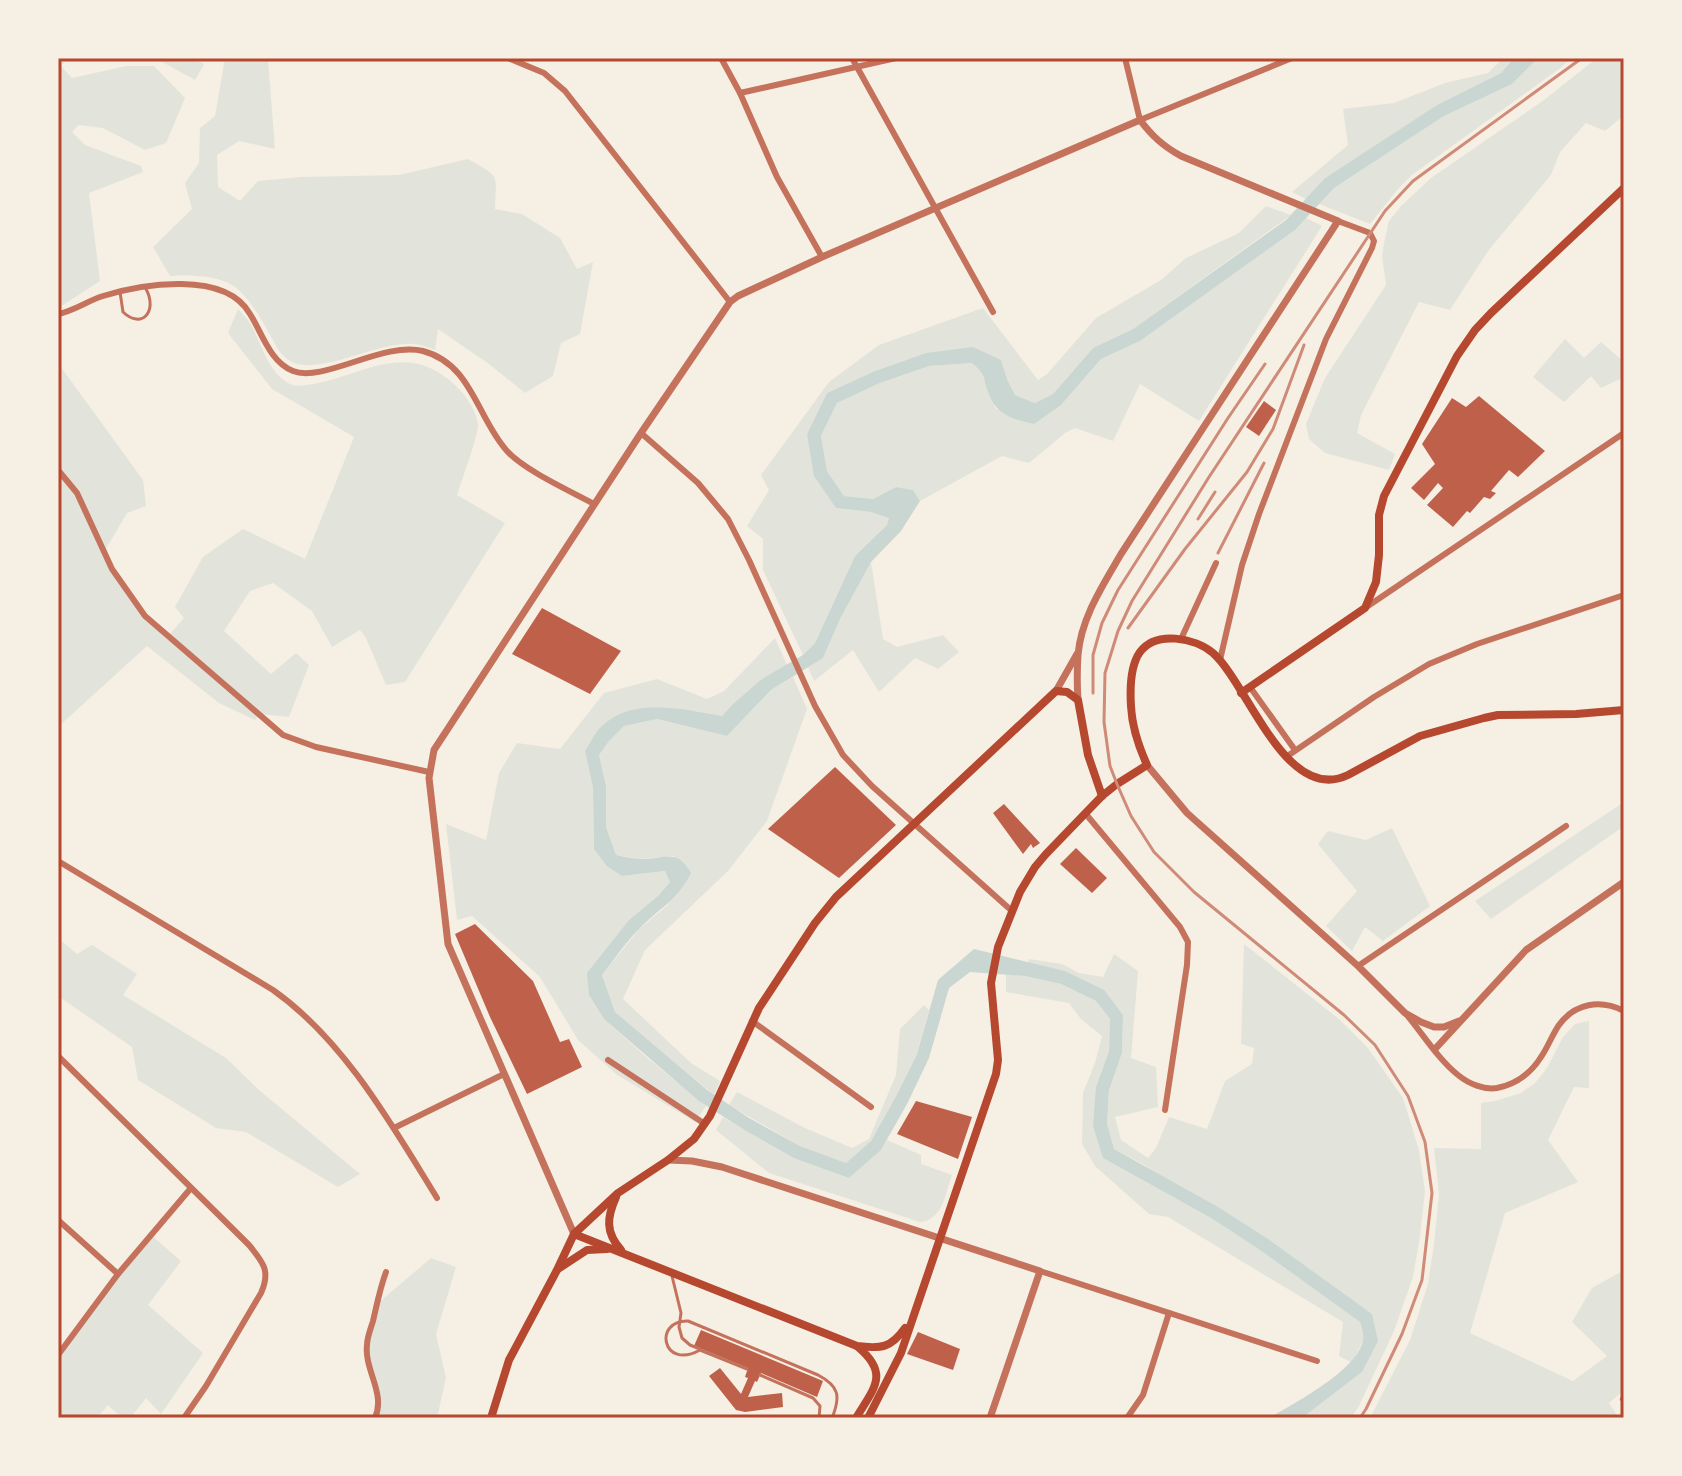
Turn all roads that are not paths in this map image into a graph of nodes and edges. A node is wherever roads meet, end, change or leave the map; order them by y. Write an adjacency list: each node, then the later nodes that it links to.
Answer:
1 (508, 58): 16 (street)
2 (721, 58): 8 (street)
3 (852, 58): 7 (street)
4 (896, 58): 7 (street)
5 (1125, 58): 9 (street)
6 (1292, 58): 9 (street)
7 (857, 67): 8 (street); 11 (street)
8 (740, 93): 13 (street)
9 (1140, 120): 11 (street); 12 (street)
10 (1624, 188): 25 (main road)
11 (935, 207): 13 (street); 17 (street)
12 (1338, 221): 27 (street); 28 (street)
13 (822, 257): 16 (street)
14 (145, 287): 15 (street); 15 (lane); 22 (street)
15 (120, 292): 18 (street)
16 (730, 302): 19 (street)
17 (993, 312)
18 (58, 314)
19 (641, 433): 22 (street); 40 (street)
20 (1624, 433): 25 (street)
21 (58, 470): 37 (street)
22 (594, 504): 37 (street)
23 (1216, 563): 26 (street)
24 (1624, 595): 34 (street)
25 (1365, 608): 29 (main road)
26 (1181, 639): 28 (main road); 36 (main road)
27 (1078, 652): 30 (street); 32 (street)
28 (1220, 660): 31 (main road)
29 (1250, 687): 31 (main road); 34 (street)
30 (1056, 691): 32 (main road); 40 (main road)
31 (1241, 693): 35 (main road)
32 (1078, 700): 38 (main road)
33 (1624, 710): 35 (main road)
34 (1295, 750): 35 (street)
35 (1286, 757)
36 (1147, 765): 38 (main road); 45 (street)
37 (429, 772): 53 (street)
38 (1102, 796): 39 (main road)
39 (1085, 813): 44 (main road); 55 (street)
40 (914, 823): 44 (street); 48 (main road)
41 (1566, 826): 45 (street)
42 (58, 861): 57 (street)
43 (1624, 882): 49 (street)
44 (1012, 911): 64 (main road)
45 (1358, 966): 47 (street)
46 (1624, 1011): 50 (street)
47 (1405, 1013): 49 (street); 50 (street)
48 (752, 1021): 54 (street); 56 (main road)
49 (1459, 1021): 50 (street)
50 (1435, 1049)
51 (58, 1056): 59 (street)
52 (608, 1060): 56 (street)
53 (504, 1074): 57 (street); 63 (street)
54 (871, 1107)
55 (1165, 1110)
56 (707, 1120): 58 (main road)
57 (394, 1128): 61 (street)
58 (668, 1160): 60 (main road); 64 (street)
59 (191, 1188): 71 (street); 83 (street)
60 (618, 1193): 63 (main road); 66 (main road)
61 (437, 1198)
62 (58, 1220): 71 (street)
63 (574, 1234): 65 (main road); 67 (main road)
64 (939, 1238): 68 (street); 76 (main road)
65 (612, 1249): 66 (main road); 67 (main road)
66 (625, 1254): 70 (main road)
67 (557, 1270): 85 (main road)
68 (1040, 1271): 73 (street); 90 (street)
69 (386, 1272): 84 (street)
70 (671, 1272): 72 (lane); 77 (main road)
71 (118, 1274): 79 (street)
72 (681, 1313): 74 (lane); 75 (lane)
73 (1169, 1313): 80 (street); 91 (street)
74 (679, 1321): 75 (lane); 78 (lane); 78 (lane)
75 (688, 1321): 87 (lane)
76 (911, 1321): 77 (main road); 89 (main road)
77 (857, 1346): 88 (main road)
78 (700, 1350): 81 (lane)
79 (58, 1355)
80 (1317, 1361)
81 (747, 1369)
82 (760, 1375): 86 (lane)
83 (184, 1418)
84 (375, 1418)
85 (491, 1418)
86 (819, 1418)
87 (832, 1418)
88 (856, 1418)
89 (868, 1418)
90 (990, 1418)
91 (1127, 1418)

